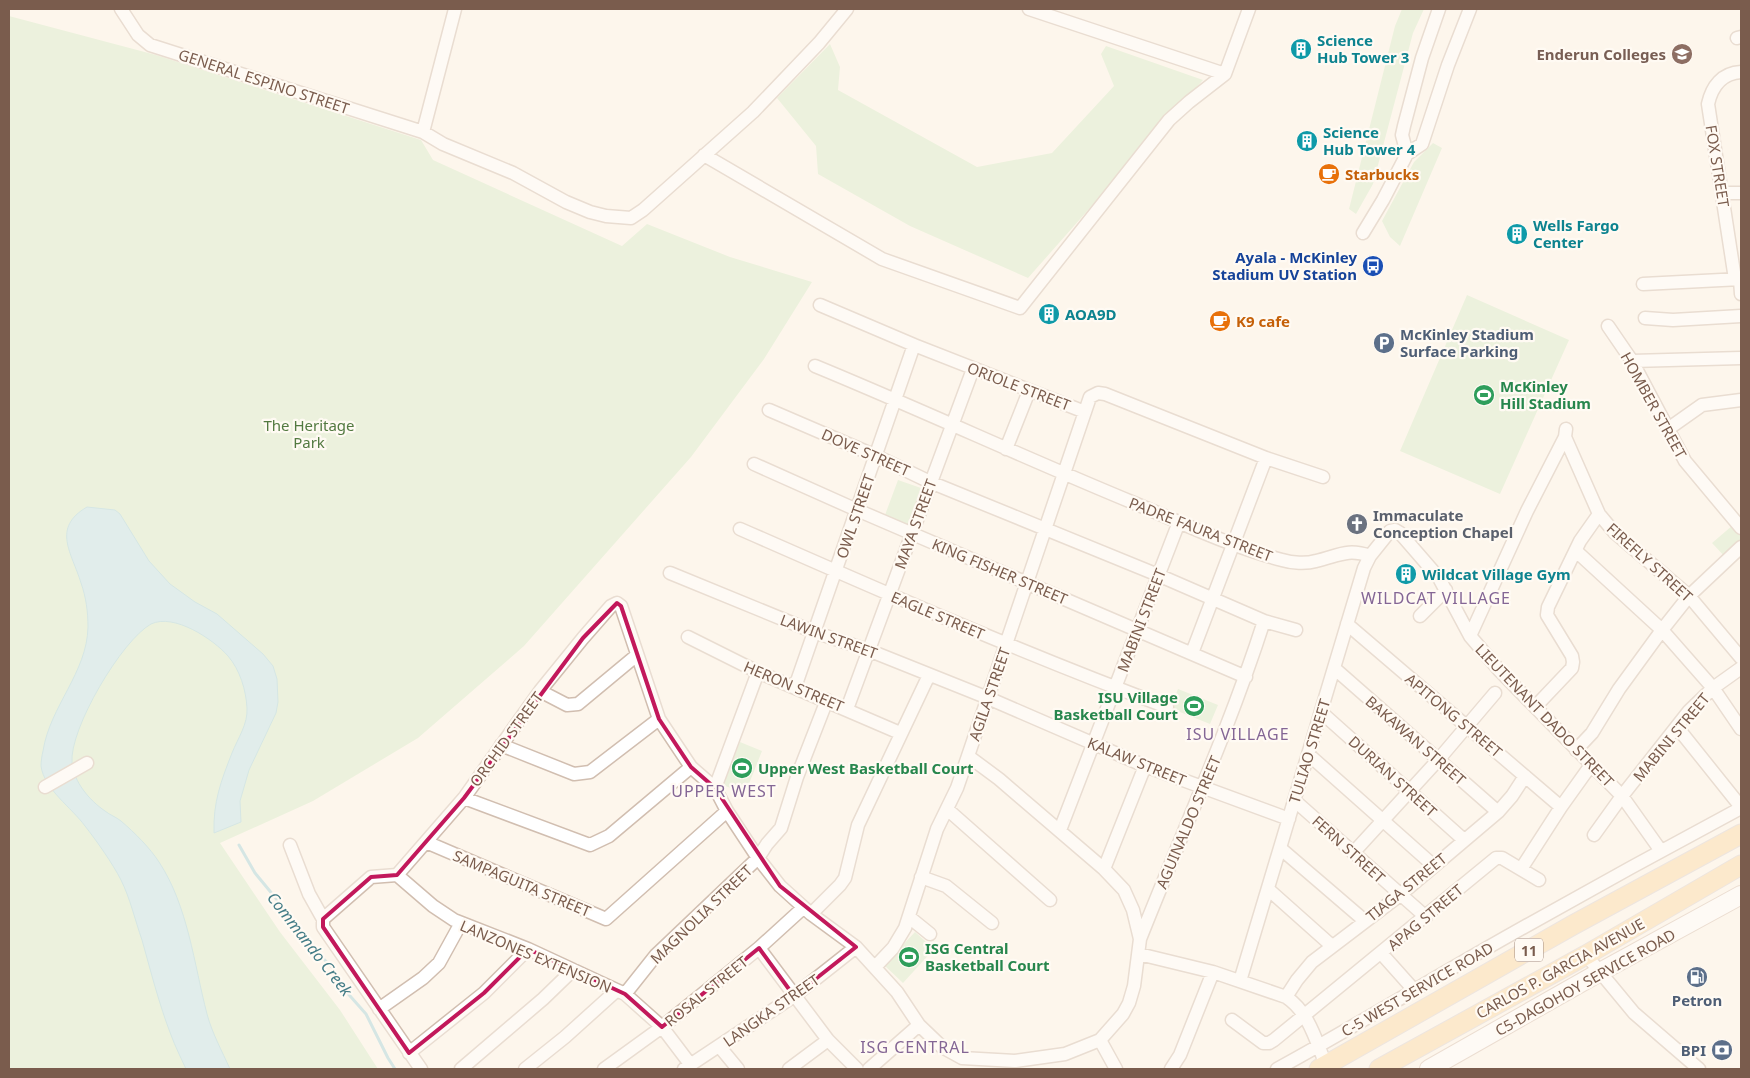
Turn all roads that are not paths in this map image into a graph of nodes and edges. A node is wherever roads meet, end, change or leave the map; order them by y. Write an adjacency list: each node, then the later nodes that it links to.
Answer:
1 (121, 9): 10 (street, GENERAL ESPINO STREET)
2 (454, 9): 10 (street)
3 (847, 9): 12 (street, GENERAL ESPINO STREET)
4 (1029, 9): 9 (street)
5 (1249, 9): 9 (street)
6 (1439, 9): 11 (street)
7 (1470, 9): 11 (street)
8 (1741, 72): 13 (street, FOX STREET)
9 (1225, 74): 12 (street)
10 (423, 132): 12 (street, GENERAL ESPINO STREET)
11 (1407, 154): 15 (street)
12 (704, 155)
13 (1723, 193): 14 (street); 16 (street, FOX STREET)
14 (1741, 193)
15 (1363, 233)
16 (1739, 279): 17 (street); 18 (street, FOX STREET)
17 (1643, 284)
18 (1741, 294)
19 (820, 305): 23 (street, ORIOLE STREET)
20 (1741, 316): 21 (street)
21 (1645, 318)
22 (1608, 326): 25 (street, HOMBER STREET)
23 (914, 345): 27 (street, ORIOLE STREET); 29 (street, OWL STREET)
24 (1741, 358): 25 (street)
25 (1632, 360): 34 (street, HOMBER STREET)
26 (815, 366): 29 (street)
27 (973, 369): 28 (street, ORIOLE STREET); 33 (street, MAYA STREET)
28 (1029, 391): 32 (street, ORIOLE STREET); 35 (street)
29 (895, 399): 33 (street); 36 (street, OWL STREET)
30 (1741, 400): 34 (street)
31 (769, 410): 36 (street, DOVE STREET)
32 (1085, 412): 37 (street, ORIOLE STREET); 39 (street, AGILA STREET)
33 (952, 424): 35 (street); 41 (street, MAYA STREET)
34 (1668, 429): 45 (street, HOMBER STREET)
35 (1006, 448): 39 (street)
36 (876, 456): 41 (street, DOVE STREET); 42 (street, OWL STREET)
37 (1266, 458): 40 (street, ORIOLE STREET); 50 (street)
38 (754, 464): 42 (street, KING FISHER STREET)
39 (1063, 474): 44 (street, PADRE FAURA STREET); 47 (street, AGILA STREET)
40 (1323, 477)
41 (930, 482): 47 (street, DOVE STREET); 49 (street, MAYA STREET)
42 (857, 510): 49 (street, KING FISHER STREET); 54 (street, OWL STREET)
43 (1600, 514): 52 (street); 60 (street, FIREFLY STREET); 69 (street, FIREFLY STREET)
44 (1179, 522): 50 (street, PADRE FAURA STREET); 56 (street, MABINI STREET)
45 (1741, 528)
46 (740, 529): 54 (street, EAGLE STREET)
47 (1046, 529): 56 (street, DOVE STREET); 57 (street, AGILA STREET)
48 (1395, 530): 53 (street, TULIAO STREET); 58 (street, LIEUTENANT DADO STREET)
49 (912, 533): 57 (street, KING FISHER STREET); 59 (street, MAYA STREET)
50 (1234, 544): 53 (street, PADRE FAURA STREET); 61 (street)
51 (1741, 548): 60 (street)
52 (1576, 552): 67 (street); 89 (street)
53 (1370, 556): 64 (street, TULIAO STREET)
54 (836, 571): 59 (street, EAGLE STREET); 68 (street, OWL STREET)
55 (670, 573): 68 (street, LAWIN STREET)
56 (1158, 574): 61 (street, DOVE STREET); 65 (street, MABINI STREET)
57 (1028, 583): 65 (street, KING FISHER STREET); 71 (street, AGILA STREET)
58 (1446, 590): 62 (street); 69 (street, LIEUTENANT DADO STREET)
59 (889, 595): 71 (street, EAGLE STREET); 72 (street, MAYA STREET)
60 (1689, 596): 67 (street); 75 (street, FIREFLY STREET)
61 (1213, 598): 63 (street, DOVE STREET); 73 (street)
62 (1420, 616)
63 (1264, 621): 66 (street, DOVE STREET); 80 (street, AGUINALDO STREET)
64 (1347, 624): 76 (street, TULIAO STREET); 93 (street, APITONG STREET)
65 (1137, 630): 73 (street, KING FISHER STREET); 82 (street, MABINI STREET)
66 (1296, 630)
67 (1662, 630): 83 (street); 99 (street)
68 (814, 632): 72 (street, LAWIN STREET); 81 (street, OWL STREET)
69 (1470, 636): 89 (street, LIEUTENANT DADO STREET)
70 (688, 637): 78 (street, HERON STREET)
71 (1006, 644): 82 (street, EAGLE STREET); 86 (street, AGILA STREET)
72 (868, 650): 79 (street, LAWIN STREET); 90 (street, MAYA STREET)
73 (1192, 653): 80 (street, KING FISHER STREET)
74 (637, 655): 84 (street); 84 (street, ORCHID STREET); 92 (street)
75 (1741, 658)
76 (1334, 668): 91 (street, TULIAO STREET); 102 (street, BAKAWAN STREET)
77 (1741, 668): 83 (street, MABINI STREET)
78 (758, 672): 81 (street, HERON STREET); 110 (street)
79 (928, 675): 86 (street, LAWIN STREET); 96 (street, ROSAL STREET)
80 (1246, 676): 109 (street, AGUINALDO STREET)
81 (795, 687): 87 (street, HERON STREET)
82 (1115, 687): 88 (street, EAGLE STREET); 97 (street, MABINI STREET)
83 (1713, 688): 94 (street, MABINI STREET); 95 (street)
84 (540, 691): 98 (street, ORCHID STREET)
85 (1496, 694): 93 (street)
86 (988, 698): 97 (street, KALAW STREET); 101 (street, AGILA STREET)
87 (827, 700): 90 (street, HERON STREET); 131 (street, MAGNOLIA STREET)
88 (1167, 707)
89 (1535, 707): 99 (street, LIEUTENANT DADO STREET)
90 (847, 709): 96 (street, HERON STREET)
91 (1321, 712): 100 (street, TULIAO STREET); 111 (street, DURIAN STREET)
92 (658, 719): 98 (street); 106 (street)
93 (1467, 727): 102 (street); 107 (street, APITONG STREET)
94 (1677, 727): 112 (street, MABINI STREET); 116 (street)
95 (1741, 729)
96 (900, 732): 143 (street, ROSAL STREET)
97 (1093, 743): 104 (street, KALAW STREET); 122 (street, MABINI STREET)
98 (501, 744): 113 (street, ORCHID STREET)
99 (1576, 750): 105 (street, LIEUTENANT DADO STREET)
100 (1308, 754): 114 (street, TULIAO STREET); 121 (street)
101 (968, 756): 117 (street, AGILA STREET); 122 (street)
102 (1439, 759): 111 (street); 119 (street, BAKAWAN STREET)
103 (87, 763): 108 (street)
104 (1145, 766): 109 (street, KALAW STREET); 134 (street)
105 (1591, 766): 112 (street, LIEUTENANT DADO STREET); 115 (street)
106 (691, 767): 110 (street); 113 (street)
107 (1525, 776): 115 (street, APITONG STREET); 119 (street, TIAGA STREET)
108 (45, 787)
109 (1203, 787): 120 (street, KALAW STREET); 151 (street, AGUINALDO STREET)
110 (715, 788): 118 (street)
111 (1410, 791): 121 (street); 125 (street, DURIAN STREET)
112 (1622, 796): 124 (street, MABINI STREET); 129 (street, LIEUTENANT DADO STREET)
113 (464, 798): 126 (street, ORCHID STREET)
114 (1294, 800): 120 (street, TULIAO STREET); 130 (street, FERN STREET)
115 (1562, 807): 135 (street)
116 (1741, 808): 129 (street, C-5 WEST SERVICE ROAD)
117 (947, 809): 137 (street, AGILA STREET); 142 (street)
118 (727, 811): 126 (street, SAMPAGUITA STREET); 131 (street)
119 (1498, 812): 125 (street, TIAGA STREET)
120 (1289, 819): 128 (street, TULIAO STREET)
121 (1383, 821): 130 (street); 133 (street)
122 (1060, 830): 134 (street)
123 (1741, 834): 180 (main road, CARLOS P. GARCIA AVENUE / 11)
124 (1594, 835)
125 (1464, 840): 133 (street, TIAGA STREET)
126 (426, 842): 136 (street, ORCHID STREET)
127 (290, 845): 147 (street)
128 (1280, 848): 139 (street, TULIAO STREET); 146 (street)
129 (1661, 851): 164 (street, C-5 WEST SERVICE ROAD)
130 (1353, 853): 140 (street, FERN STREET)
131 (758, 858): 143 (street); 165 (street, MAGNOLIA STREET)
132 (1741, 865): 158 (main road, CARLOS P. GARCIA AVENUE / 11)
133 (1434, 866): 140 (street, TIAGA STREET)
134 (1104, 869): 151 (street)
135 (1521, 869): 138 (street); 145 (street, APAG STREET)
136 (397, 875): 147 (street); 148 (street, LANZONES EXTENSION)
137 (921, 877): 144 (street, AGILA STREET); 149 (street)
138 (1539, 880)
139 (1268, 890): 152 (street); 163 (street, TULIAO STREET)
140 (1400, 895): 145 (street, FERN STREET); 146 (street, TIAGA STREET)
141 (1741, 895): 162 (main road, C5-DAGOHOY SERVICE ROAD)
142 (1050, 900)
143 (807, 911): 153 (street); 154 (street, ROSAL STREET)
144 (909, 917): 150 (street); 159 (street, AGILA STREET)
145 (1426, 917): 156 (street, APAG STREET)
146 (1365, 921): 152 (street, TIAGA STREET)
147 (323, 923): 168 (street)
148 (461, 923): 155 (street, LANZONES EXTENSION); 168 (street)
149 (992, 923)
150 (930, 934)
151 (1140, 938): 157 (street)
152 (1332, 946): 167 (street, TIAGA STREET)
153 (856, 947): 159 (street); 166 (street, LANGKA STREET)
154 (759, 948): 166 (street); 172 (street, ROSAL STREET)
155 (528, 949): 160 (street, LANZONES EXTENSION); 177 (street)
156 (1381, 953): 164 (street); 169 (street, APAG STREET)
157 (1139, 954): 161 (street); 174 (street)
158 (1586, 955): 162 (street); 192 (main road, CARLOS P. GARCIA AVENUE / 11)
159 (875, 967): 171 (street)
160 (572, 970): 165 (street, LANZONES EXTENSION); 182 (street)
161 (1213, 972): 163 (street); 190 (street)
162 (1600, 972): 193 (main road, C5-DAGOHOY SERVICE ROAD); 194 (street)
163 (1240, 981): 167 (street)
164 (1414, 990): 176 (street, C-5 WEST SERVICE ROAD)
165 (621, 993): 172 (street, LANZONES EXTENSION); 183 (street, MAGNOLIA STREET)
166 (794, 996): 173 (street); 175 (street, LANGKA STREET)
167 (1286, 997): 169 (street)
168 (378, 1009): 177 (street)
169 (1305, 1016): 170 (street, APAG STREET); 176 (street)
170 (1232, 1020)
171 (919, 1024): 178 (street); 188 (street)
172 (662, 1027): 179 (street, LANZONES EXTENSION); 184 (street, ROSAL STREET)
173 (828, 1040): 186 (street); 187 (street)
174 (1100, 1040): 178 (street); 189 (street)
175 (719, 1046): 179 (street, LANGKA STREET); 185 (street)
176 (1319, 1046): 180 (street); 191 (street, C-5 WEST SERVICE ROAD)
177 (409, 1054): 181 (street)
178 (962, 1064)
179 (687, 1067)
180 (1322, 1067)
181 (421, 1069)
182 (461, 1069)
183 (525, 1069)
184 (604, 1069)
185 (738, 1069)
186 (789, 1069)
187 (857, 1069)
188 (869, 1069)
189 (1116, 1069)
190 (1171, 1069)
191 (1277, 1069)
192 (1379, 1069)
193 (1430, 1069)
194 (1699, 1069)

